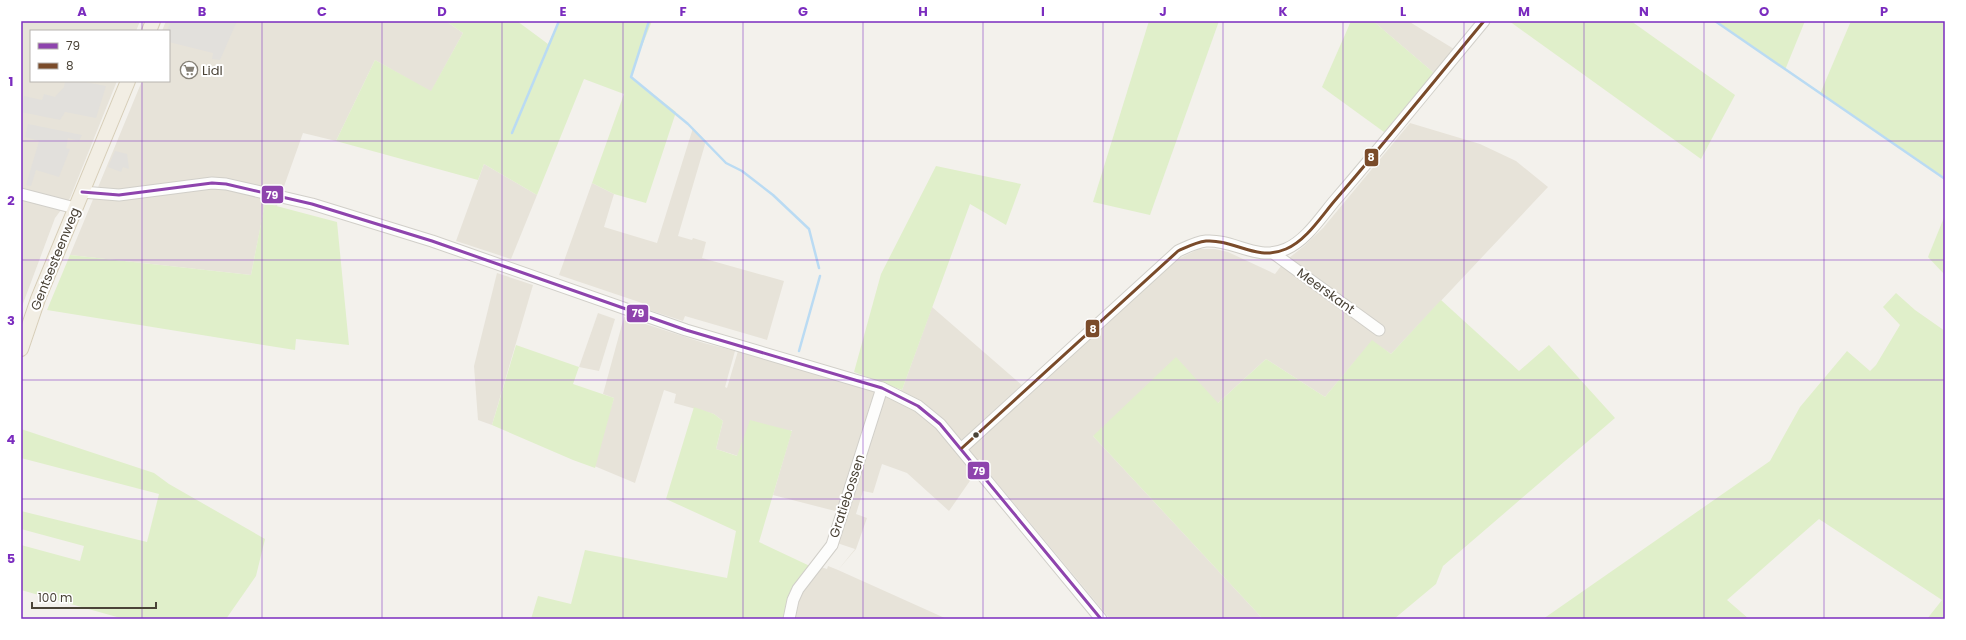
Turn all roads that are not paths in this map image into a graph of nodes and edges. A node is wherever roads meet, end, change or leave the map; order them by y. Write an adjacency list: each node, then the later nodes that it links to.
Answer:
1 (1484, 21): 6 (street)
2 (128, 82): 3 (main road, Gentsesteenweg)
3 (82, 192): 5 (main road, Gentsesteenweg); 9 (street)
4 (21, 194): 5 (street)
5 (75, 208): 8 (main road, Gentsesteenweg)
6 (1273, 253): 7 (street, Meerskant); 10 (street)
7 (1379, 330)
8 (21, 349)
9 (882, 388): 10 (street); 11 (street, Gratiebossen)
10 (962, 448): 12 (street)
11 (789, 619)
12 (1101, 619)

